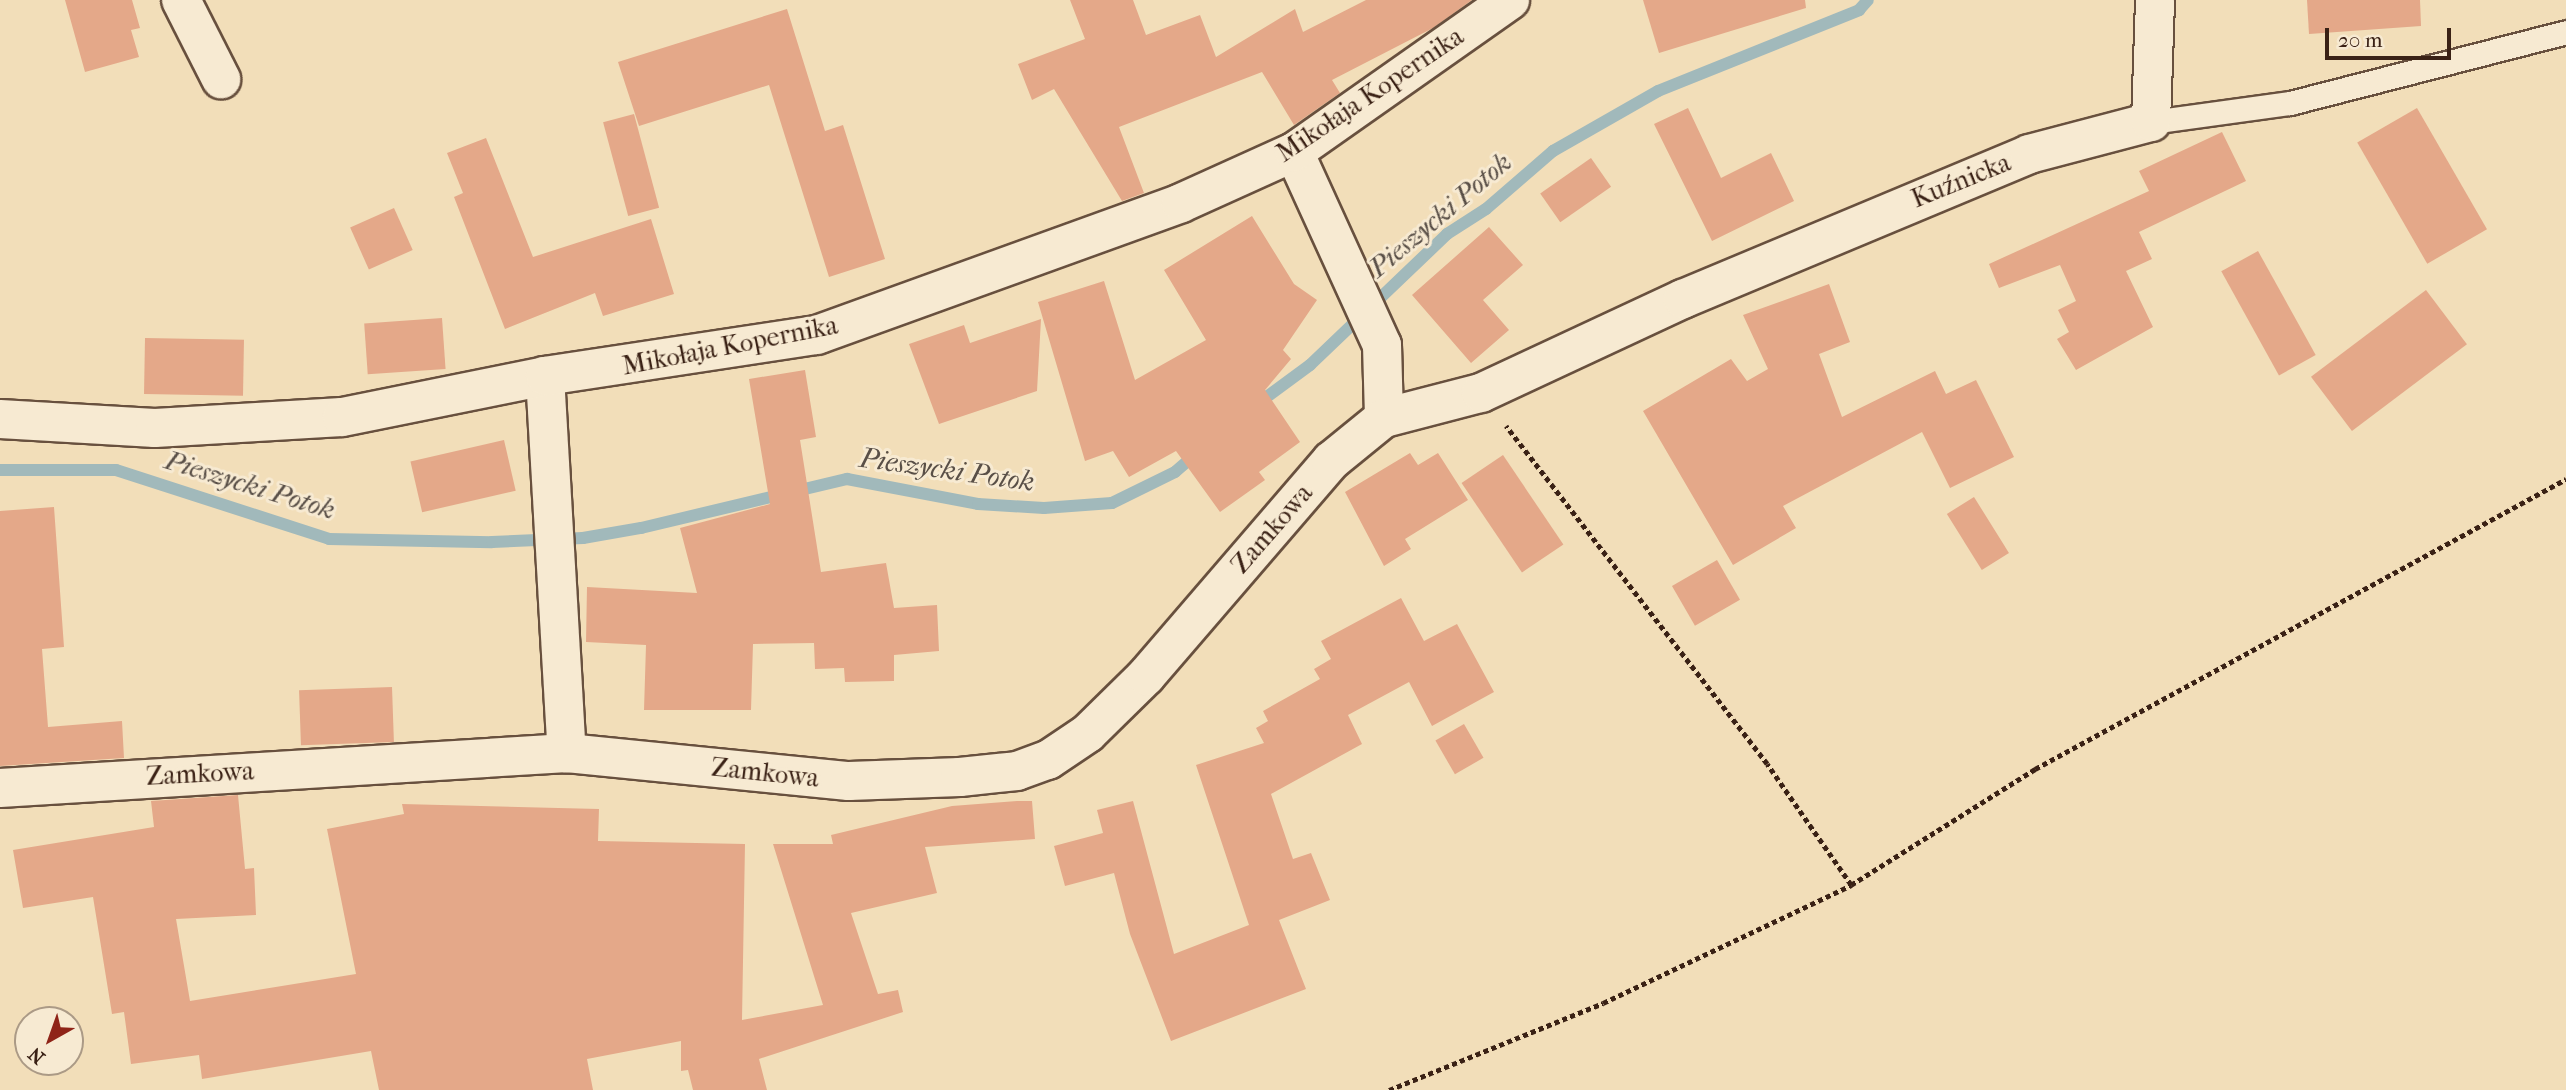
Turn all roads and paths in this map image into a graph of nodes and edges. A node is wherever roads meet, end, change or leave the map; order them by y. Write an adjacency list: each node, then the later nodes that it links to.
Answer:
1 (181, 0): 5 (street)
2 (1510, 0): 7 (street, Mikołaja Kopernika)
3 (2155, 0): 6 (street)
4 (2566, 32): 6 (lane, Kuźnicka)
5 (221, 79)
6 (2151, 122): 9 (street, Kuźnicka)
7 (1294, 152): 8 (street, Mikołaja Kopernika); 10 (street)
8 (545, 376): 11 (street, Mikołaja Kopernika); 13 (street)
9 (1481, 393): 10 (street, Kuźnicka); 15 (path)
10 (1384, 418): 13 (street, Zamkowa)
11 (0, 419)
12 (2566, 479): 15 (path)
13 (567, 753): 14 (street, Zamkowa)
14 (0, 788)
15 (1851, 885): 16 (path)
16 (1389, 1090)

